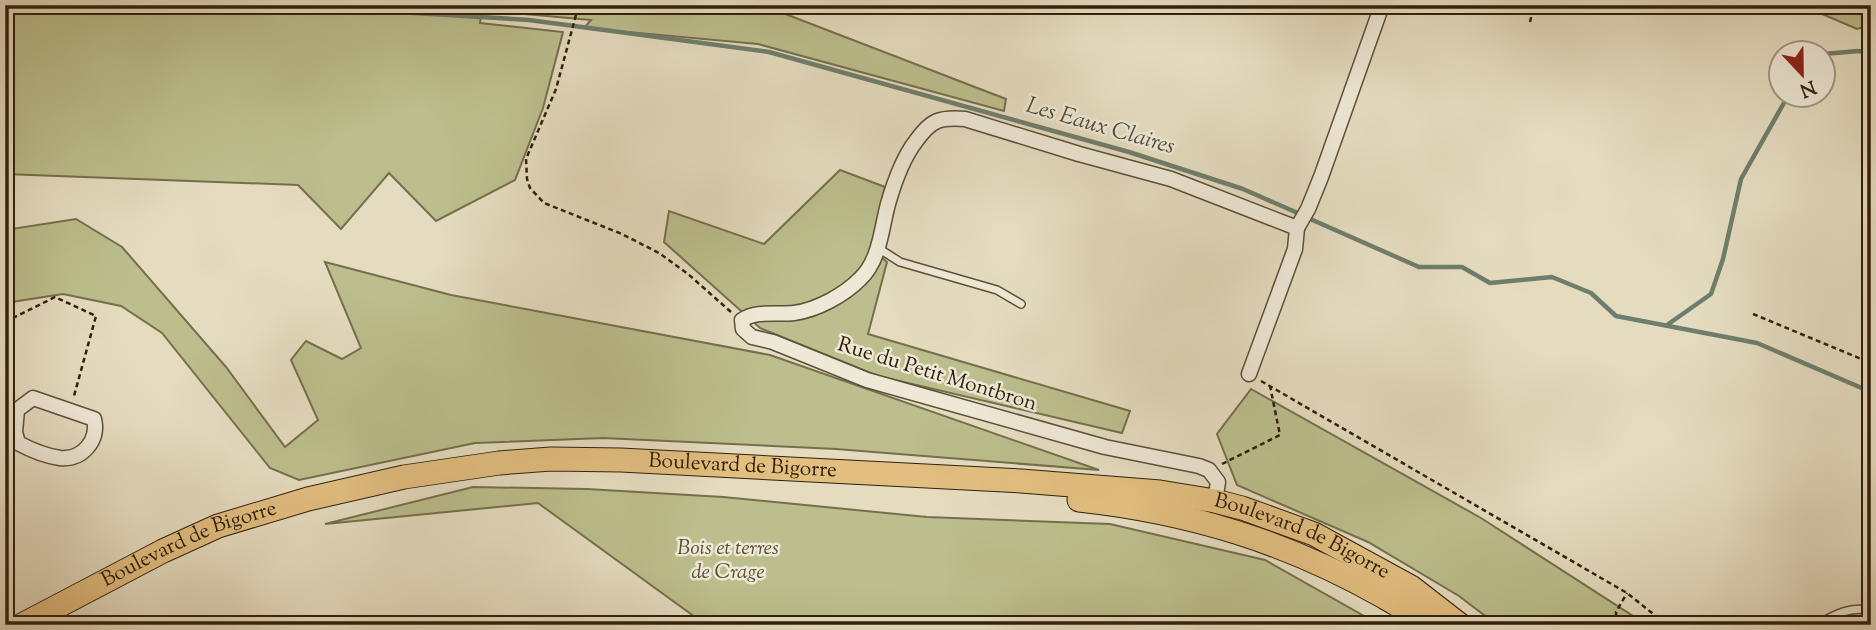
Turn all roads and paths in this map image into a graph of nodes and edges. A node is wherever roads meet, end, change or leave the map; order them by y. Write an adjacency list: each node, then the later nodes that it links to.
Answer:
1 (1382, 5): 5 (street)
2 (1534, 5): 4 (path)
3 (576, 15): 9 (path)
4 (1530, 22)
5 (1298, 225): 6 (street); 12 (street)
6 (878, 248): 7 (lane); 9 (street)
7 (1021, 304)
8 (1752, 314): 11 (path)
9 (742, 320): 17 (street, Rue du Petit Montbron)
10 (5, 322): 14 (path)
11 (1871, 363)
12 (1249, 374): 13 (path)
13 (1270, 386): 17 (path); 19 (path)
14 (70, 409): 15 (street); 15 (street)
15 (18, 443): 16 (street)
16 (5, 452)
17 (1209, 470): 18 (street)
18 (1215, 501): 21 (main road, Boulevard de Bigorre); 24 (main road, Boulevard de Bigorre)
19 (1627, 593): 25 (path); 26 (path)
20 (1871, 611): 27 (lane)
21 (22, 625)
22 (44, 625): 23 (main road, Boulevard de Bigorre)
23 (1430, 625)
24 (1460, 625)
25 (1617, 625)
26 (1667, 625)
27 (1817, 625)

